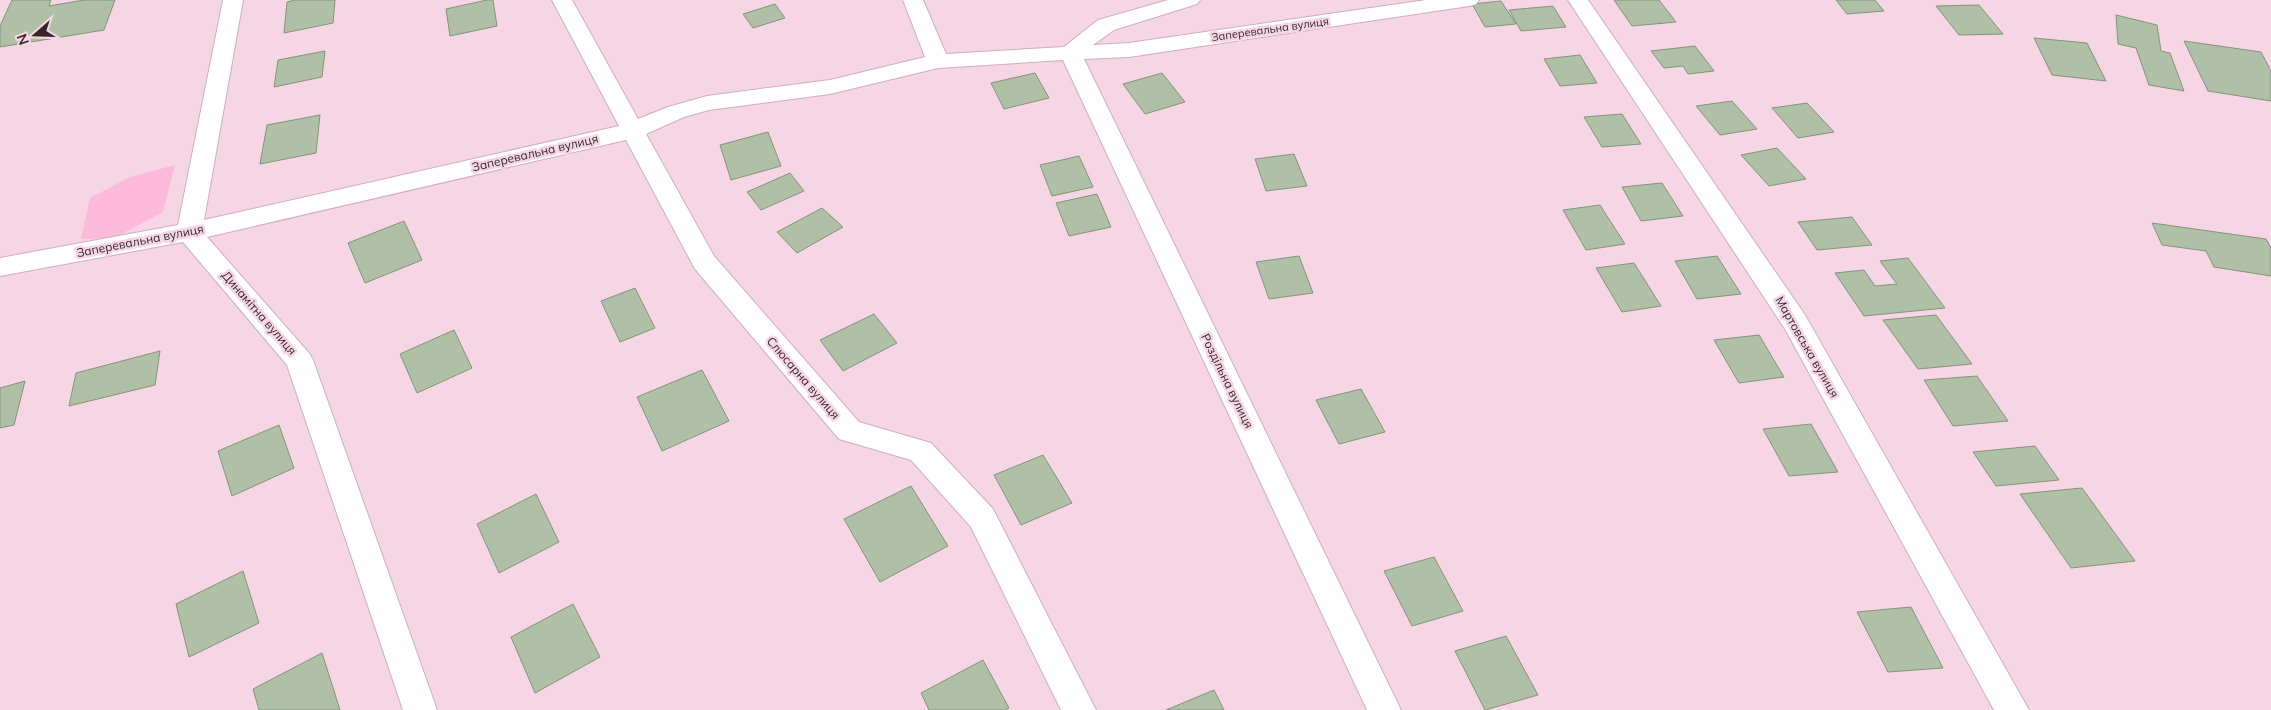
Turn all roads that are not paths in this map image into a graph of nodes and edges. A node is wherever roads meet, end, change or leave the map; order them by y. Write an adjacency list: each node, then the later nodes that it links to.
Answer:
1 (233, 0): 10 (street)
2 (562, 0): 9 (street, Слюсарна вулиця)
3 (913, 0): 8 (street)
4 (1190, 0): 7 (street)
5 (1469, 0): 7 (street, Заперевальна вулиця)
6 (1578, 0): 15 (street, Мартовська вулиця)
7 (1070, 52): 8 (street, Заперевальна вулиця); 14 (street, Роздільна вулиця)
8 (938, 61): 9 (street, Заперевальна вулиця)
9 (632, 131): 10 (street, Заперевальна вулиця); 13 (street, Слюсарна вулиця)
10 (189, 232): 11 (street, Заперевальна вулиця); 12 (street, Динамітна вулиця)
11 (0, 267)
12 (420, 710)
13 (1078, 710)
14 (1384, 710)
15 (2012, 710)

